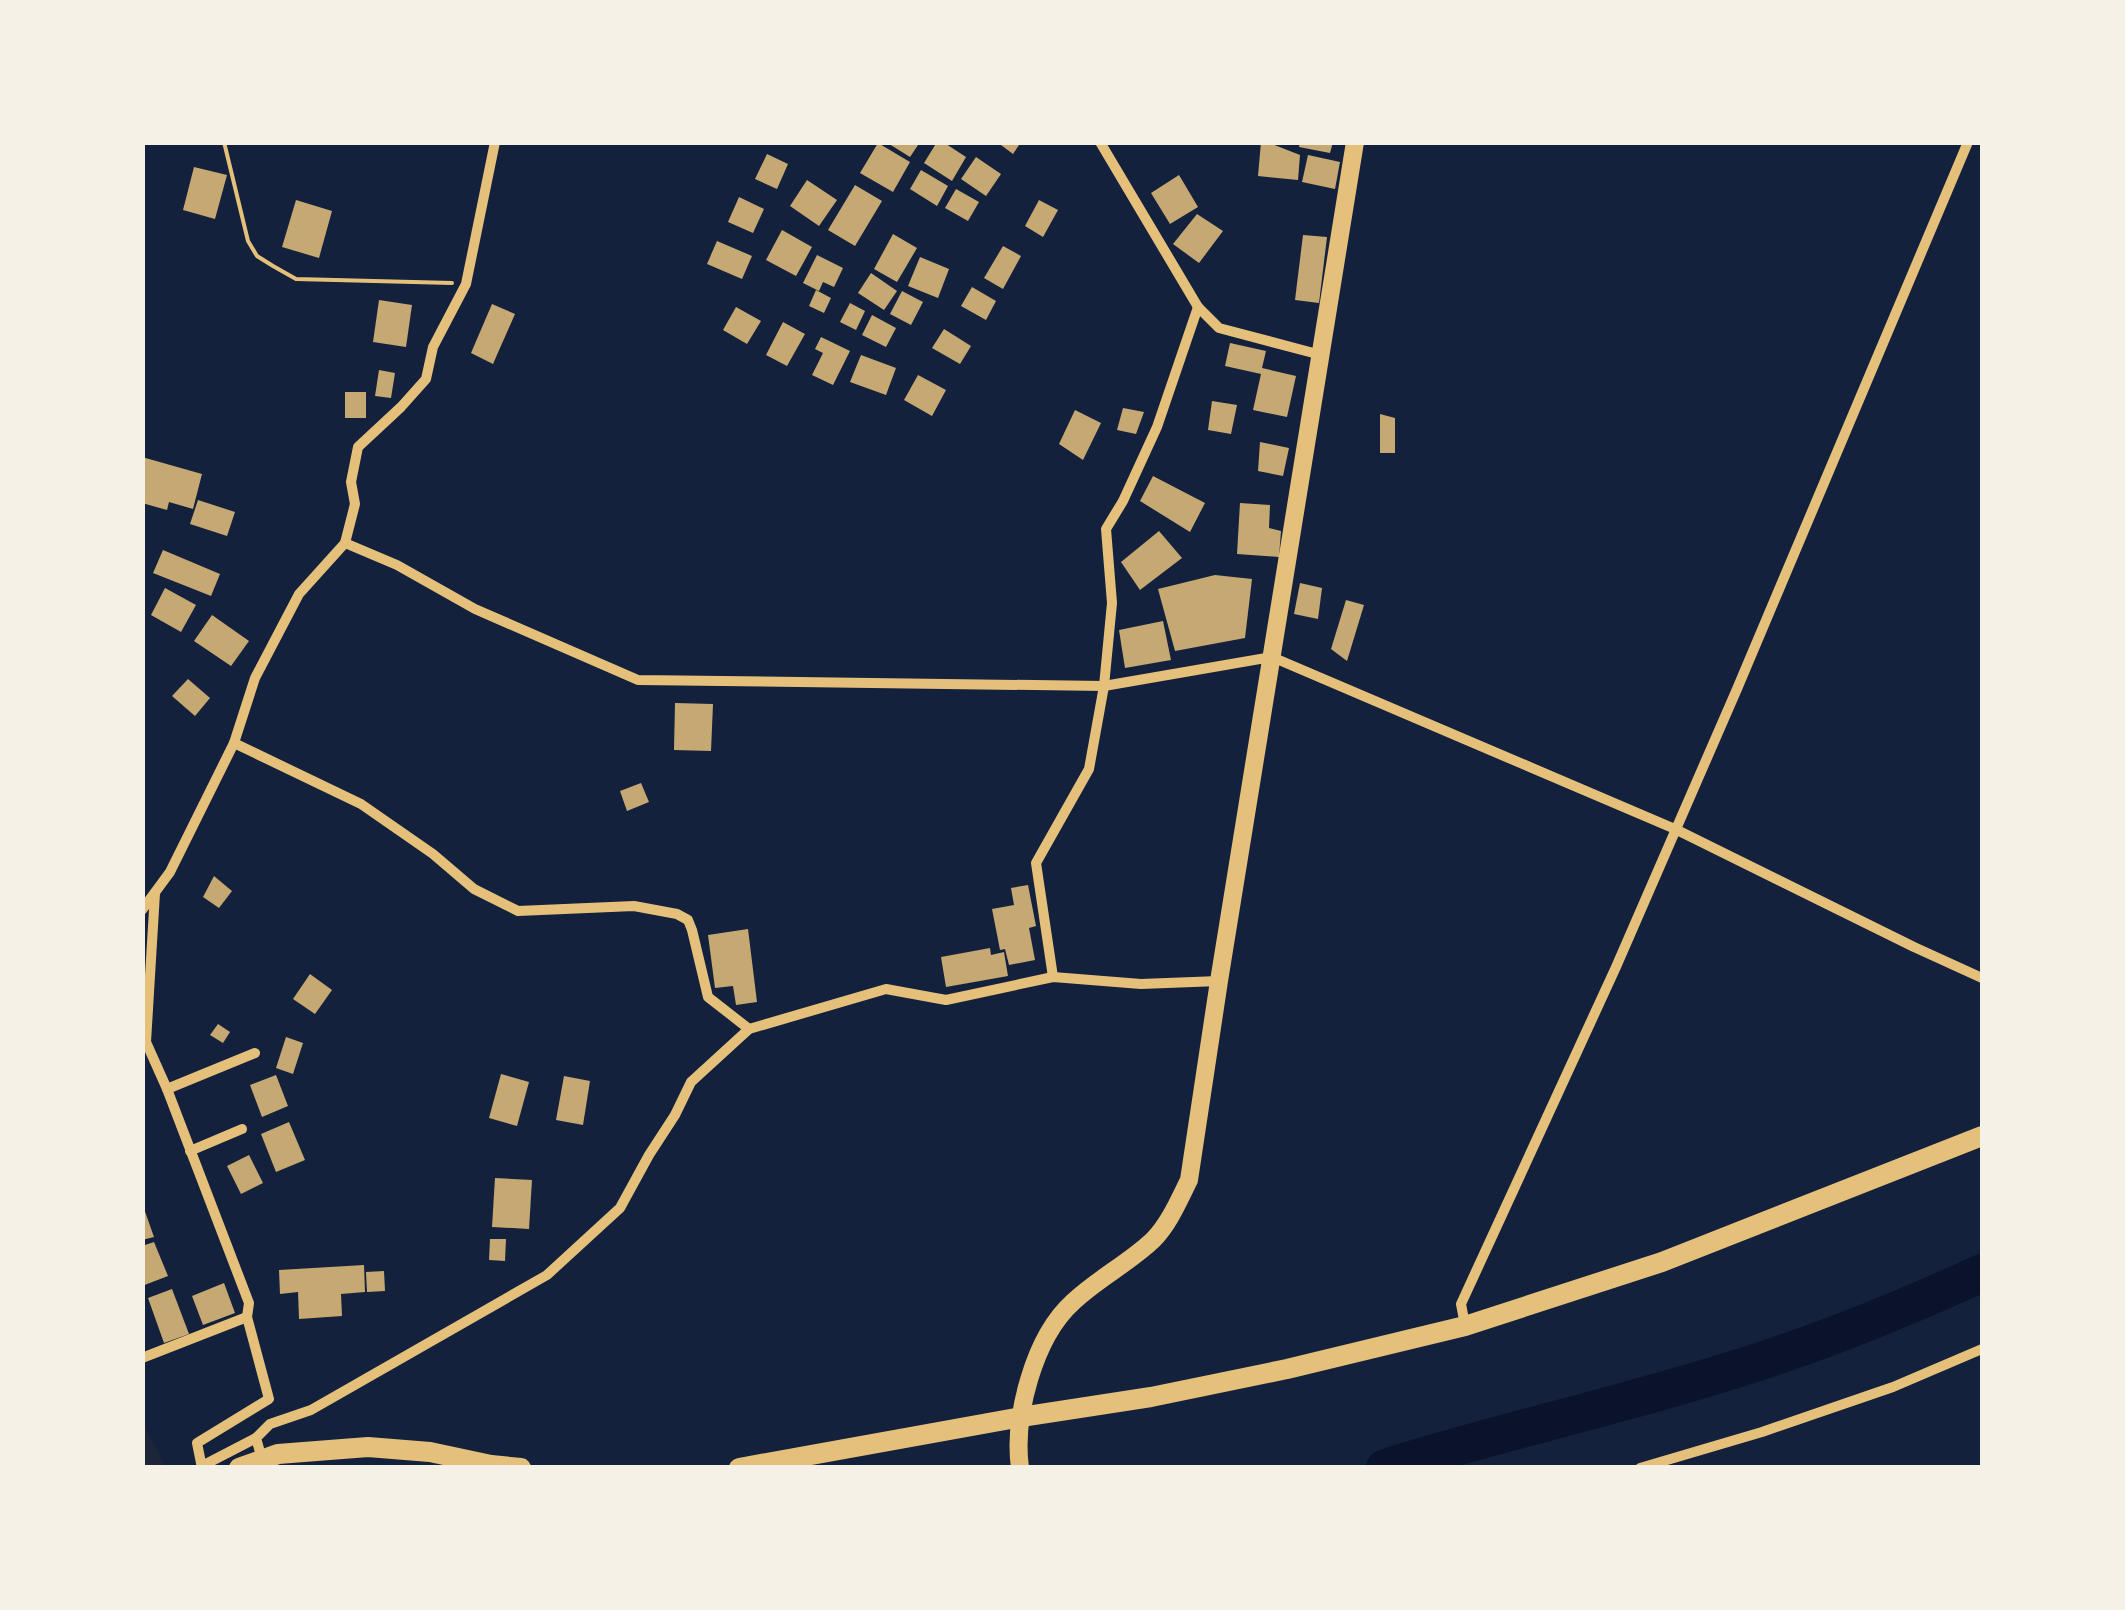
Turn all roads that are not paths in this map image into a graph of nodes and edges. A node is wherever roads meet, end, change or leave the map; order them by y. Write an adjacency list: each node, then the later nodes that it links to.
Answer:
1 (494, 142): 7 (street)
2 (1100, 142): 5 (street)
3 (1355, 142): 6 (street)
4 (1968, 142): 11 (street)
5 (1198, 307): 6 (street); 9 (street)
6 (1321, 355): 8 (street)
7 (345, 544): 9 (street); 10 (street)
8 (1272, 657): 9 (street); 11 (street); 16 (street)
9 (1104, 686): 14 (street)
10 (234, 743): 12 (street); 18 (street)
11 (1675, 829): 15 (street); 25 (street)
12 (156, 892): 13 (street); 17 (street)
13 (142, 910)
14 (1053, 976): 16 (street); 18 (street)
15 (1982, 978)
16 (1219, 980): 28 (street)
17 (145, 1018): 20 (street)
18 (749, 1029): 29 (street)
19 (256, 1053): 20 (street)
20 (167, 1089): 23 (street)
21 (242, 1129): 23 (street)
22 (1982, 1136): 25 (main road)
23 (190, 1151): 24 (street)
24 (247, 1317): 27 (street); 32 (street)
25 (1465, 1326): 28 (main road)
26 (1982, 1349): 36 (street)
27 (142, 1358)
28 (1021, 1417): 31 (street); 35 (main road)
29 (256, 1438): 30 (street); 32 (street)
30 (262, 1460): 33 (main road); 34 (main road)
31 (1019, 1463)
32 (202, 1467)
33 (239, 1468)
34 (521, 1468)
35 (739, 1468)
36 (1640, 1468)

